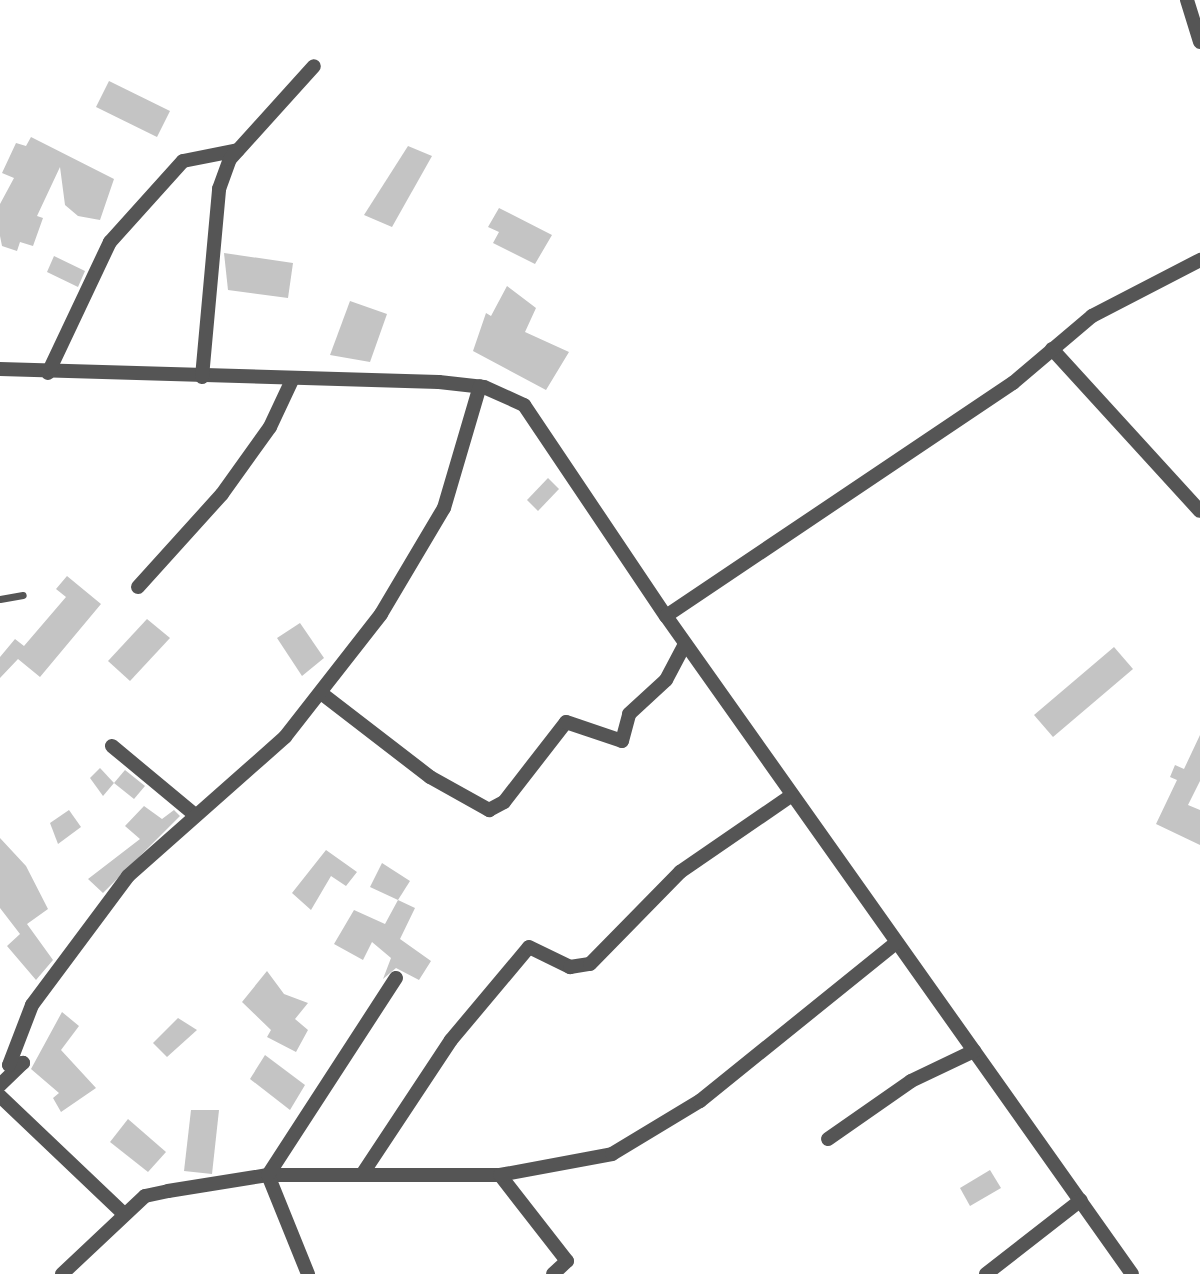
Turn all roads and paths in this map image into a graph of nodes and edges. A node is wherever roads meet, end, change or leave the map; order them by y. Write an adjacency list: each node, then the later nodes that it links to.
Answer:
1 (1187, 0): 2 (street)
2 (1200, 42)
3 (314, 66): 4 (street)
4 (238, 150): 8 (street); 9 (street)
5 (1200, 260): 6 (street)
6 (1052, 349): 12 (street); 16 (street)
7 (0, 369): 8 (street)
8 (48, 373): 9 (street)
9 (202, 377): 10 (street)
10 (292, 380): 11 (street); 13 (street)
11 (480, 386): 16 (street); 18 (street)
12 (1200, 511)
13 (138, 587)
14 (23, 595): 15 (lane)
15 (0, 599)
16 (666, 616): 17 (street)
17 (685, 644): 18 (street); 20 (street)
18 (321, 693): 21 (street)
19 (112, 746): 21 (street)
20 (792, 795): 22 (street); 28 (street)
21 (194, 814): 25 (street)
22 (896, 943): 24 (street); 30 (street)
23 (396, 978): 29 (street)
24 (974, 1051): 27 (street); 31 (street)
25 (0, 1085)
26 (0, 1096): 32 (street)
27 (828, 1139)
28 (363, 1173): 29 (street); 30 (street)
29 (268, 1175): 32 (street); 34 (street)
30 (500, 1175): 35 (street)
31 (1081, 1200): 36 (street); 37 (street)
32 (124, 1214): 33 (street)
33 (62, 1274)
34 (308, 1274)
35 (553, 1274)
36 (986, 1274)
37 (1132, 1274)

